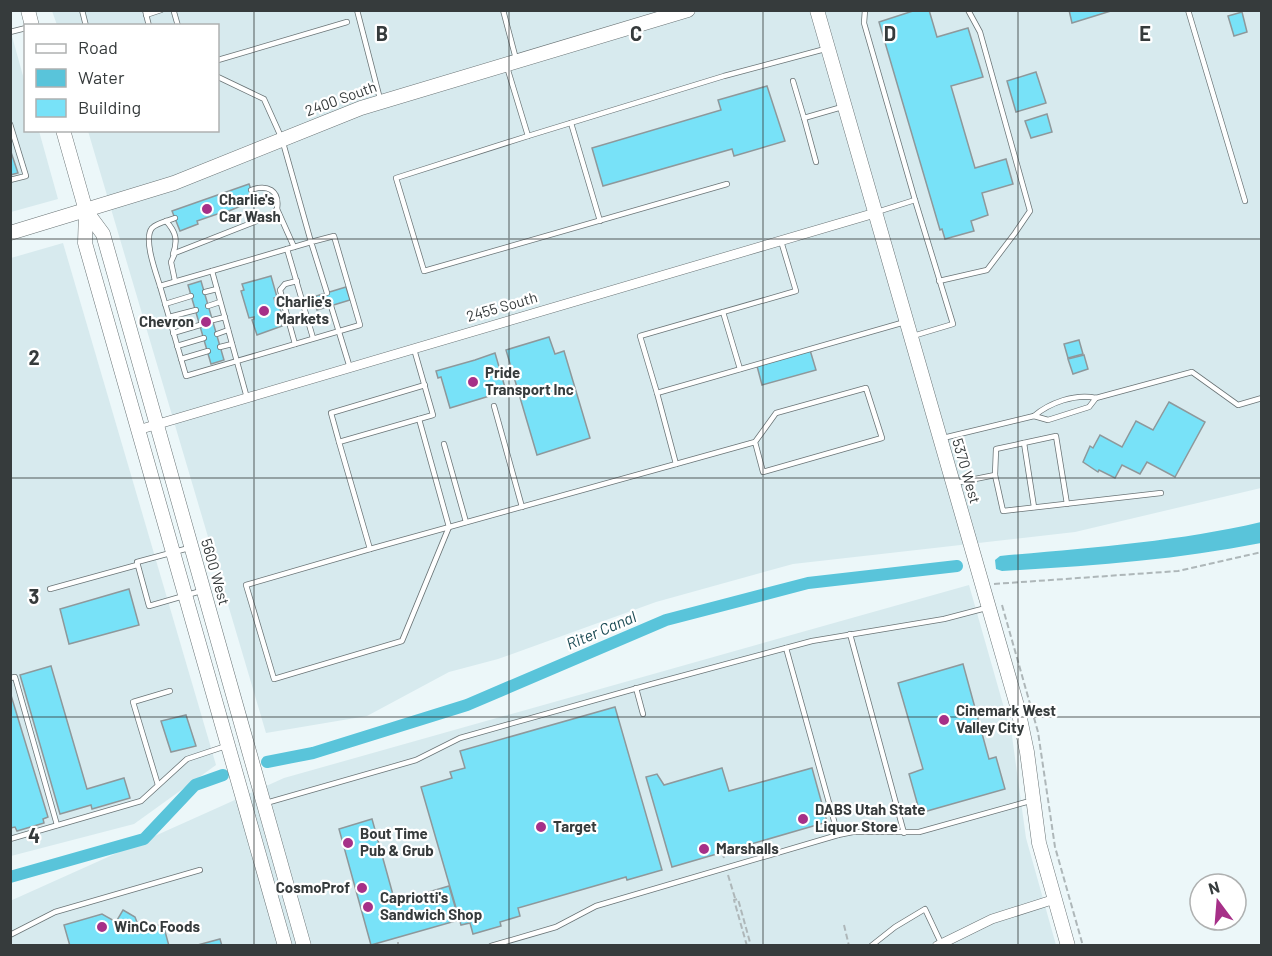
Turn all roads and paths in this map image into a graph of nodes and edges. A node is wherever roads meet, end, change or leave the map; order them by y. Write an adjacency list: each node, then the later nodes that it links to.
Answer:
1 (161, 10): 9 (lane)
2 (357, 10): 16 (lane)
3 (502, 10): 13 (lane)
4 (817, 10): 11 (street, 5370 West)
5 (865, 10): 31 (lane)
6 (968, 10): 48 (lane)
7 (1188, 10): 32 (lane)
8 (680, 12): 13 (street, 2400 South)
9 (146, 13)
10 (347, 22): 12 (lane)
11 (828, 49): 17 (street, 5370 West); 19 (lane)
12 (219, 60)
13 (512, 63): 16 (street, 2400 South); 22 (lane)
14 (219, 77): 23 (lane)
15 (793, 81): 18 (lane)
16 (381, 102): 23 (street, 2400 South)
17 (844, 106): 18 (lane); 35 (street, 5370 West)
18 (804, 118): 27 (lane)
19 (571, 123): 22 (lane); 37 (lane)
20 (11, 125): 24 (lane)
21 (64, 132): 34 (street, 5600 West)
22 (528, 136): 37 (lane)
23 (282, 139): 34 (street, 2400 South); 41 (lane)
24 (13, 143): 25 (lane)
25 (21, 159): 26 (lane); 28 (lane)
26 (14, 162)
27 (816, 162)
28 (10, 180)
29 (727, 184): 37 (lane)
30 (251, 190): 33 (lane)
31 (915, 200): 35 (lane); 48 (lane)
32 (1245, 201)
33 (277, 209): 42 (lane); 44 (lane)
34 (86, 211): 39 (street, 2400 South); 90 (street, 5600 West); 91 (street, 5600 West)
35 (875, 213): 40 (street, 2455 South); 63 (street, 5370 West)
36 (175, 218): 38 (lane)
37 (600, 220)
38 (166, 221): 44 (lane); 49 (lane)
39 (10, 233)
40 (781, 241): 59 (lane); 76 (street, 2455 South)
41 (311, 242): 42 (lane); 52 (lane); 66 (lane)
42 (294, 247): 43 (lane)
43 (287, 249): 45 (lane); 47 (lane)
44 (172, 257): 46 (lane)
45 (212, 271): 46 (lane); 50 (lane)
46 (175, 281): 49 (lane)
47 (297, 281): 71 (lane); 73 (lane)
48 (939, 281): 69 (lane)
49 (160, 286): 55 (lane)
50 (216, 289): 51 (lane); 54 (lane)
51 (205, 292)
52 (327, 293)
53 (191, 296): 55 (lane)
54 (220, 302): 56 (lane); 61 (lane)
55 (165, 304): 60 (lane)
56 (208, 306)
57 (331, 306): 66 (lane)
58 (196, 310): 60 (lane)
59 (723, 312): 81 (lane); 83 (lane)
60 (169, 317): 67 (lane)
61 (225, 317): 62 (lane); 65 (lane)
62 (213, 320)
63 (906, 322): 69 (street, 5370 West); 81 (lane)
64 (200, 324): 67 (lane)
65 (228, 330): 68 (lane); 72 (lane)
66 (339, 331): 71 (lane); 80 (lane)
67 (173, 333): 74 (lane)
68 (216, 334)
69 (911, 337): 92 (street, 5370 West)
70 (204, 338): 74 (lane)
71 (313, 338): 73 (lane)
72 (232, 344): 75 (lane); 79 (lane)
73 (295, 344): 79 (lane)
74 (177, 346): 78 (lane)
75 (220, 347)
76 (414, 349): 80 (street, 2455 South); 82 (lane)
77 (207, 351): 78 (lane)
78 (181, 359): 79 (lane)
79 (237, 361): 84 (lane)
80 (350, 368): 84 (street, 2455 South)
81 (740, 369): 83 (lane)
82 (425, 386): 89 (lane); 93 (lane)
83 (657, 393): 97 (lane)
84 (247, 398): 90 (street, 2455 South)
85 (1096, 398): 86 (lane); 88 (lane); 88 (lane)
86 (1262, 398)
87 (494, 406): 102 (lane)
88 (1034, 416): 92 (lane)
89 (419, 419): 93 (lane); 105 (lane)
90 (157, 424): 91 (street, 2455 South); 106 (street, 5600 West)
91 (138, 430): 108 (street, 5600 West)
92 (940, 439): 99 (street, 5370 West)
93 (339, 442): 107 (lane)
94 (755, 442): 94 (lane); 97 (lane)
95 (1024, 443): 98 (lane); 101 (lane); 103 (lane)
96 (444, 444): 104 (lane)
97 (676, 464): 102 (lane)
98 (995, 475): 99 (lane); 103 (lane)
99 (952, 483): 111 (street, 5370 West)
100 (1161, 493): 101 (lane)
101 (1067, 504): 103 (lane)
102 (522, 507): 104 (lane)
103 (1034, 507)
104 (466, 522): 105 (lane)
105 (449, 527): 107 (lane); 107 (lane)
106 (191, 547): 108 (lane); 113 (street, 5600 West)
107 (370, 549)
108 (173, 552): 110 (lane); 114 (street, 5600 West)
109 (1262, 552): 111 (path)
110 (137, 565): 112 (lane); 114 (lane)
111 (982, 585): 115 (street, 5370 West)
112 (50, 589)
113 (203, 590): 114 (lane); 125 (street, 5600 West)
114 (186, 595): 122 (street, 5600 West)
115 (988, 607): 116 (lane); 124 (street, 5370 West)
116 (849, 634): 117 (lane); 127 (lane)
117 (786, 648): 119 (lane); 128 (lane)
118 (10, 678): 126 (lane)
119 (636, 688): 121 (lane); 125 (lane)
120 (170, 691): 123 (lane)
121 (643, 714)
122 (228, 745): 123 (lane); 136 (street, 5600 West)
123 (158, 785): 126 (lane)
124 (1033, 800): 127 (lane); 132 (street, 5370 West)
125 (264, 803): 137 (street, 5600 West)
126 (57, 825): 129 (lane)
127 (904, 833): 128 (lane)
128 (838, 835): 138 (lane)
129 (10, 839)
130 (200, 870): 134 (lane)
131 (728, 875): 139 (path)
132 (1054, 899): 135 (street); 142 (street, 5370 West)
133 (844, 926): 140 (path)
134 (10, 935)
135 (939, 944): 141 (lane)
136 (285, 945)
137 (304, 945)
138 (490, 945)
139 (749, 945)
140 (849, 945)
141 (871, 945)
142 (1068, 945)

